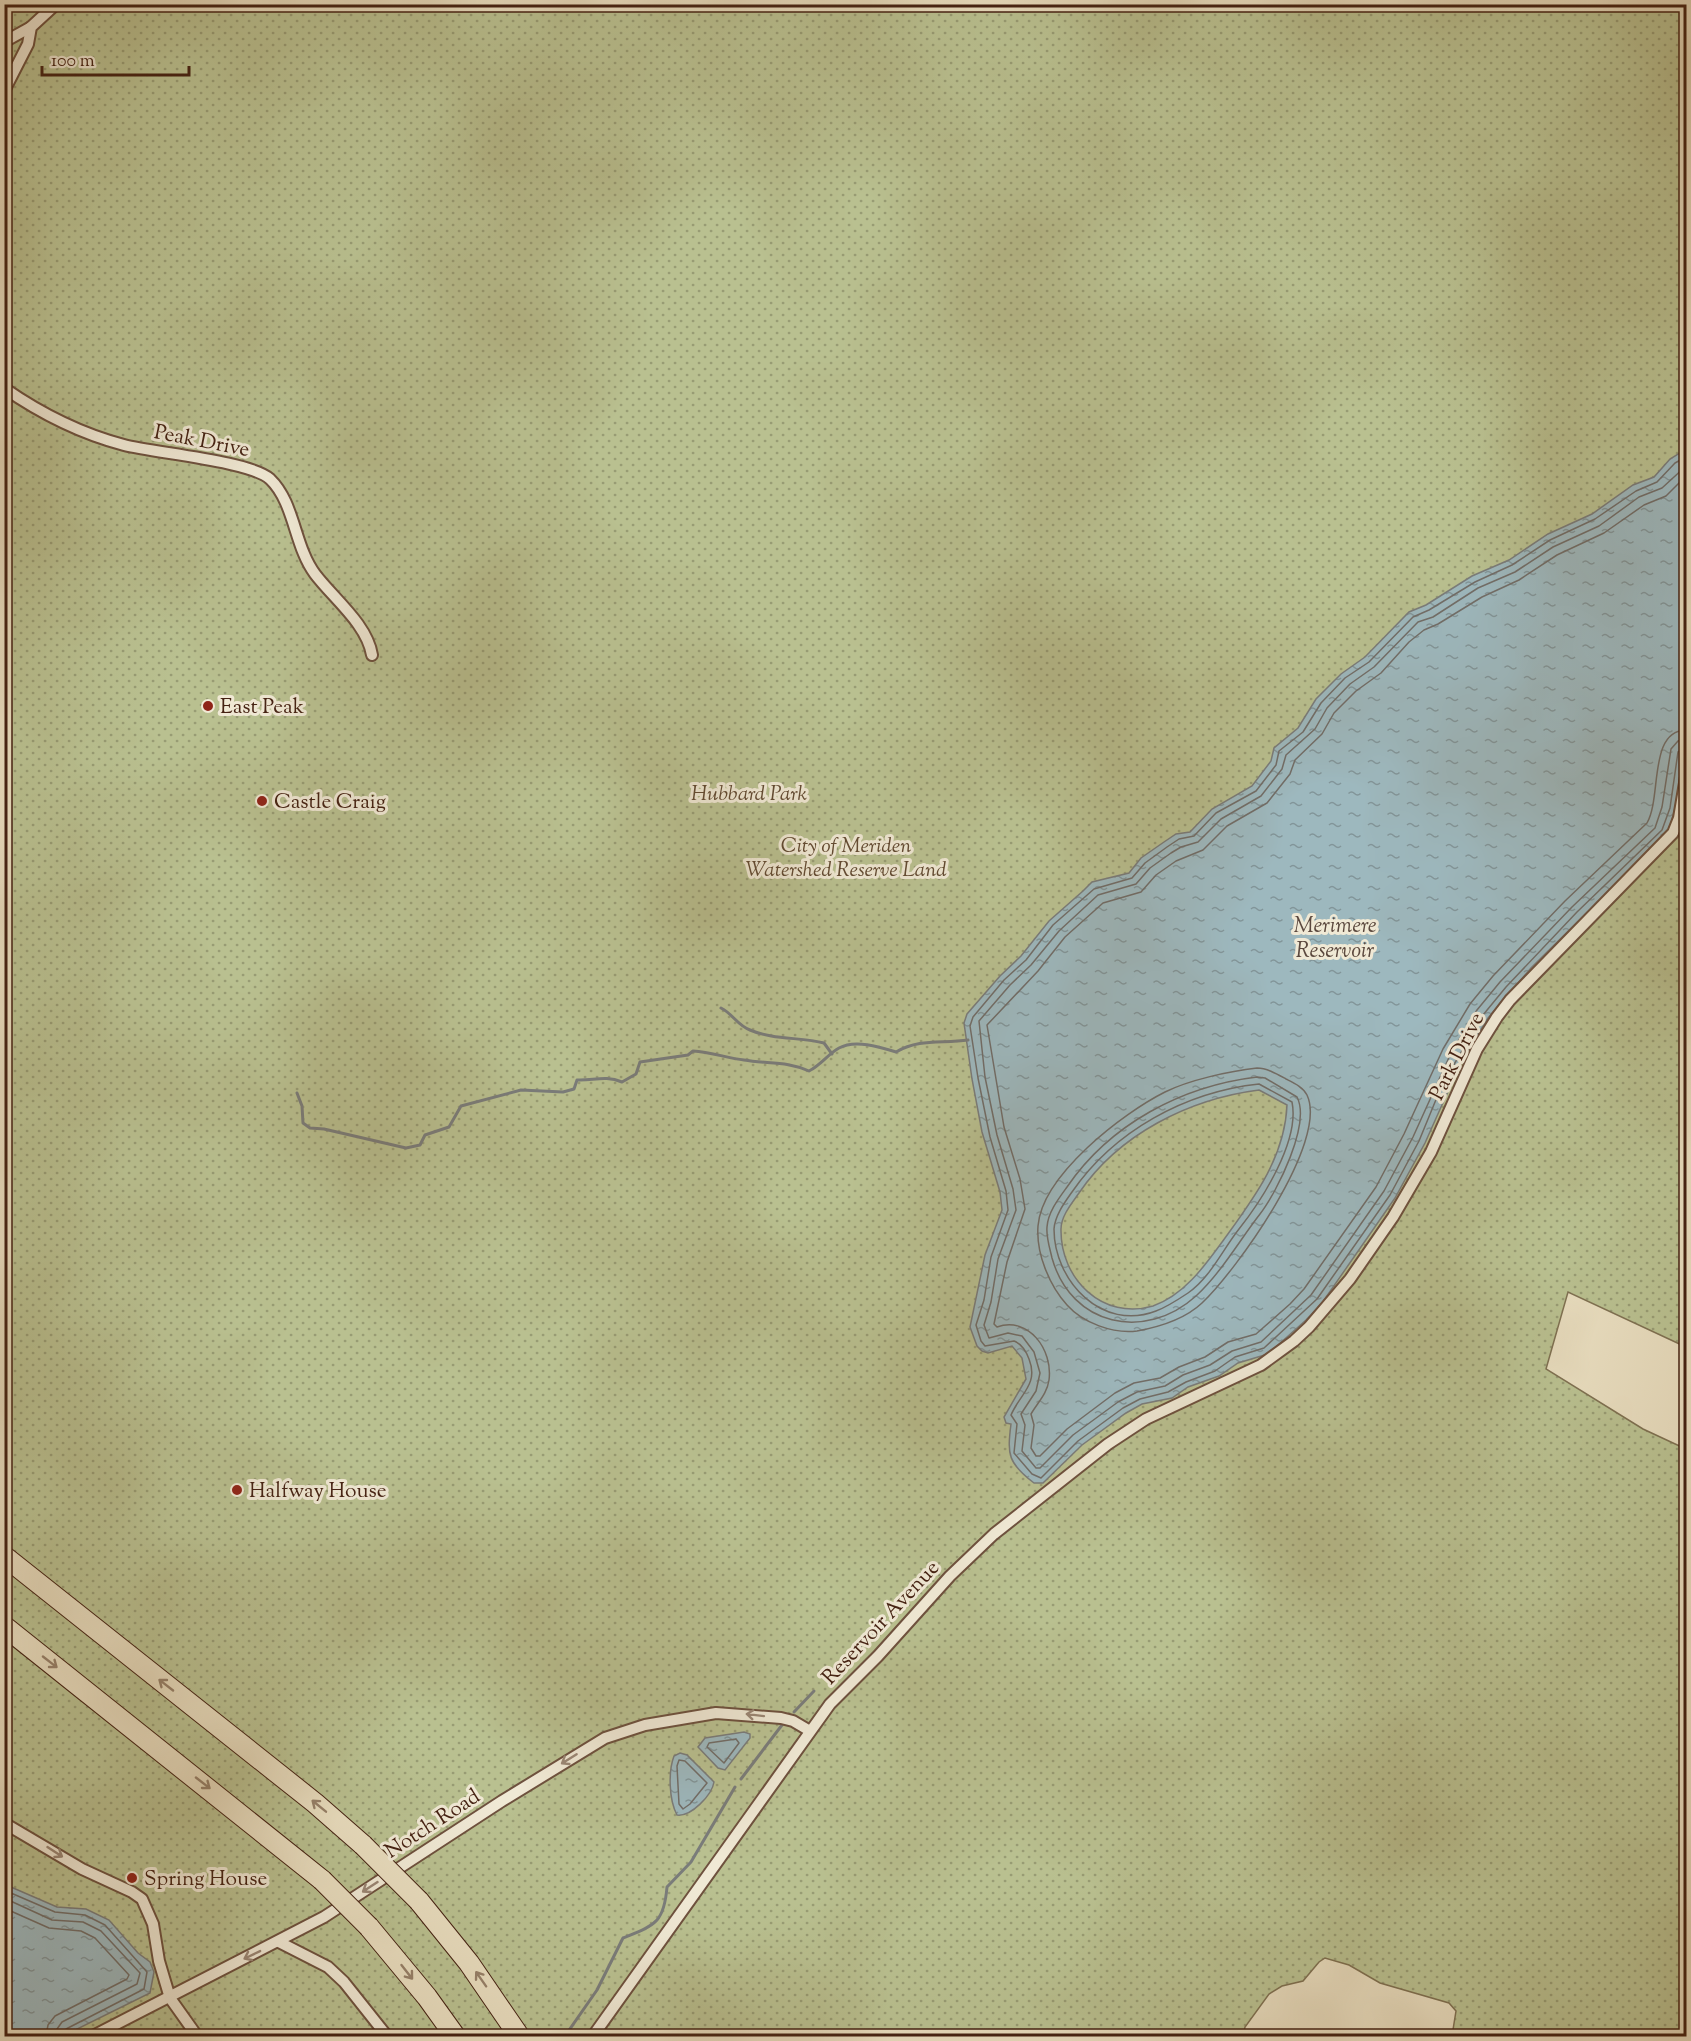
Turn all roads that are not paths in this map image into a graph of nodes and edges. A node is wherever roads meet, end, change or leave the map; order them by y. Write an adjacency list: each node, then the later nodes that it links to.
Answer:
1 (56, 4): 2 (street)
2 (32, 27): 3 (street); 4 (street)
3 (4, 42)
4 (4, 91)
5 (4, 388): 6 (street, Peak Drive)
6 (372, 655)
7 (1686, 777): 8 (street, Park Drive)
8 (1294, 1341): 11 (street, Reservoir Avenue)
9 (4, 1556): 15 (highway, one-way to 9, bridge)
10 (4, 1626): 19 (highway, one-way to 19, bridge)
11 (810, 1731): 13 (street, Notch Road, one-way to 13); 20 (street, Reservoir Avenue)
12 (4, 1823): 14 (street, one-way to 14)
13 (279, 1942): 14 (street, Notch Road, one-way to 14); 18 (street)
14 (170, 1998): 16 (street, Notch Road); 17 (street)
15 (516, 2032)
16 (93, 2037)
17 (197, 2037)
18 (387, 2037)
19 (455, 2037)
20 (593, 2037)

